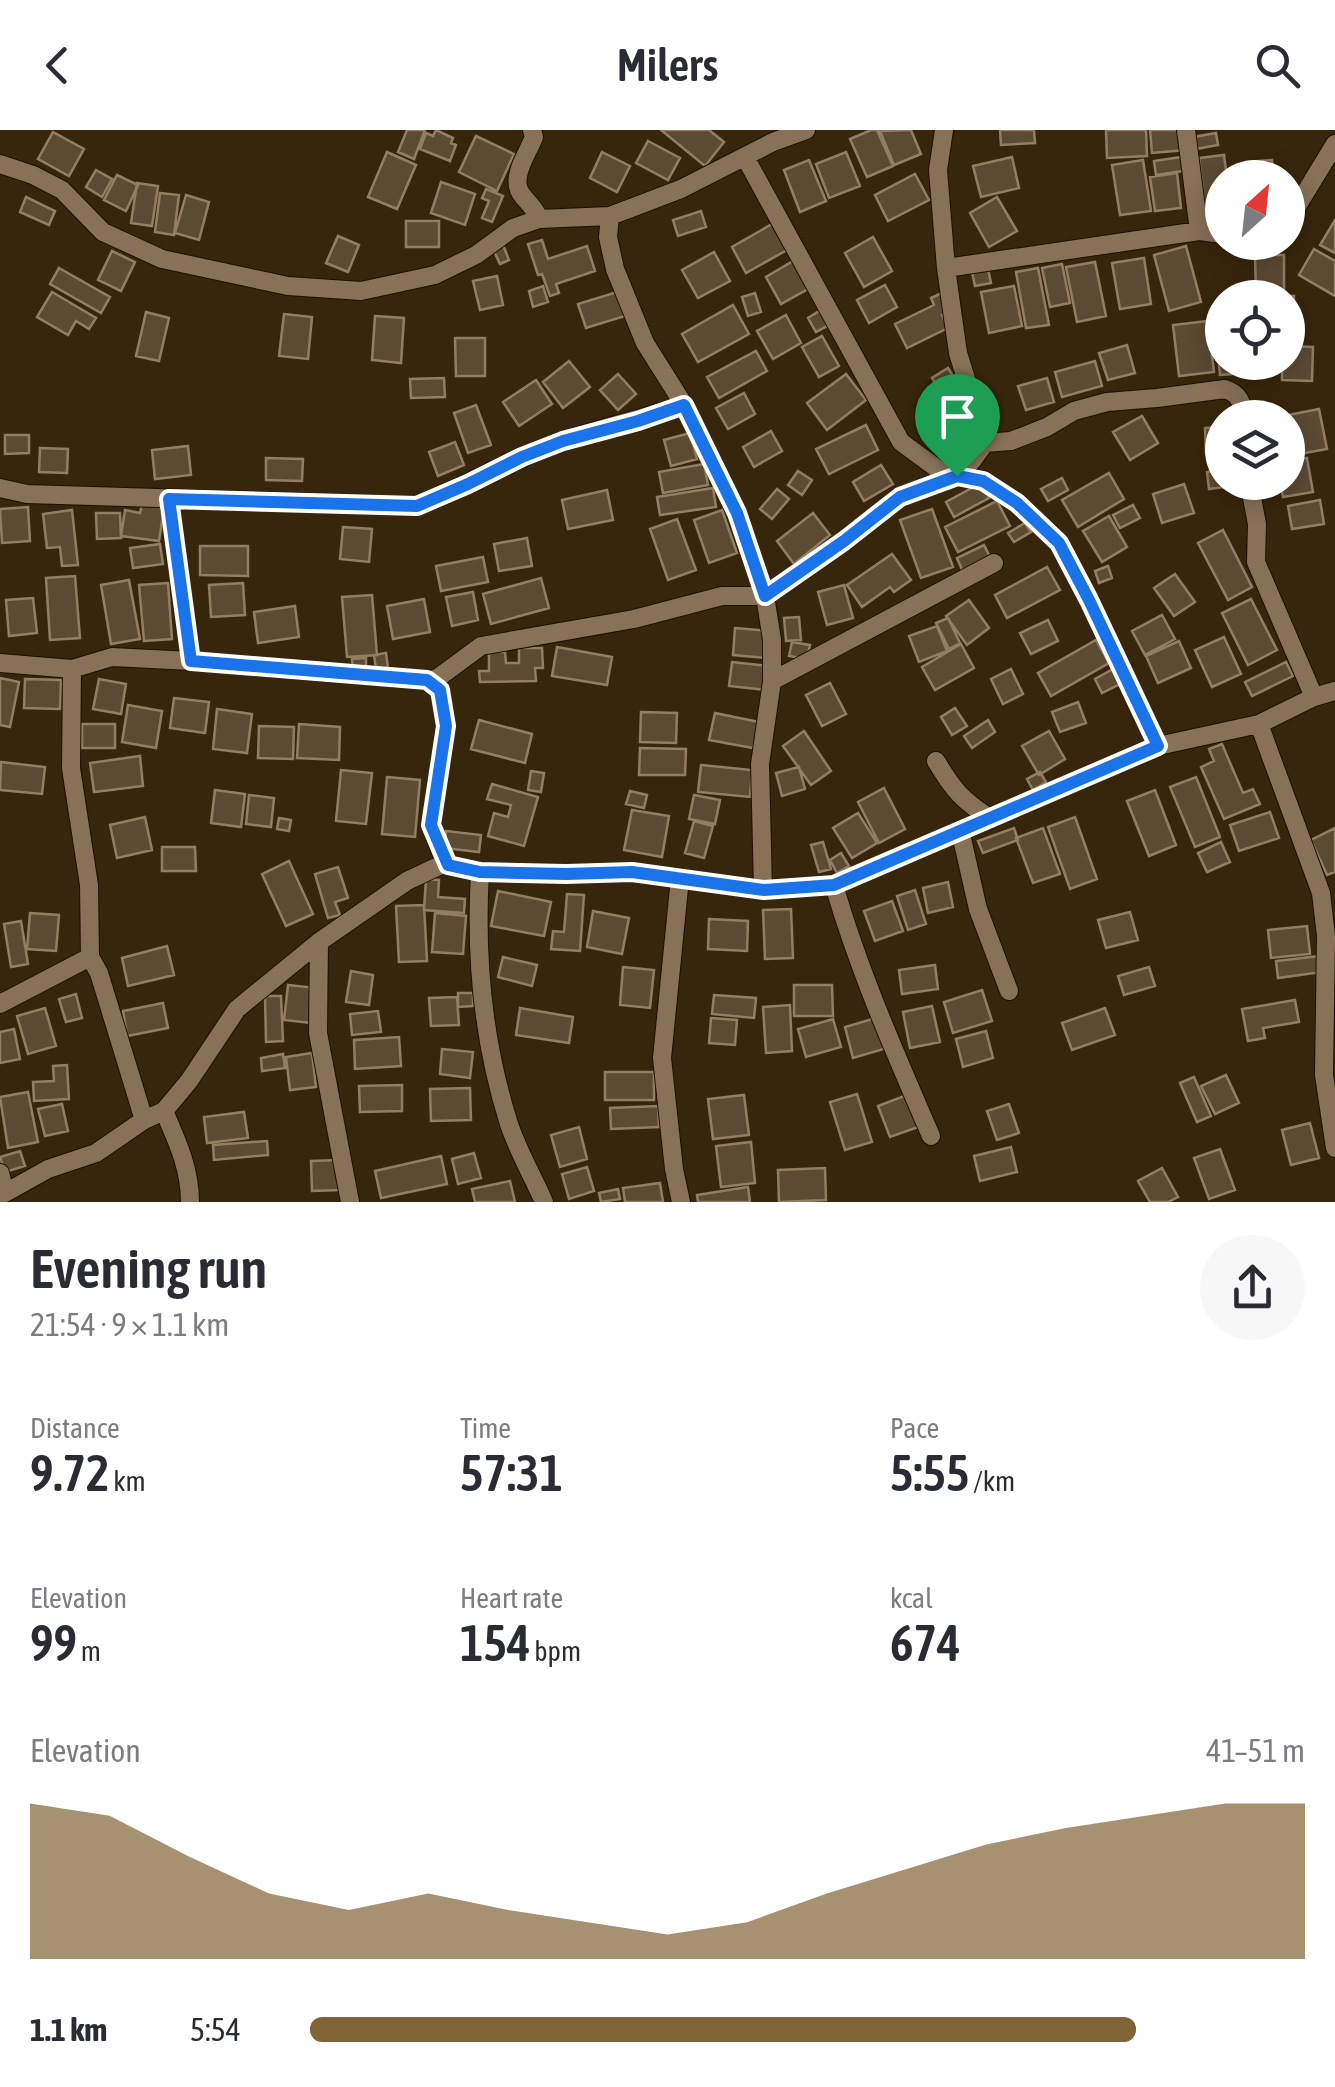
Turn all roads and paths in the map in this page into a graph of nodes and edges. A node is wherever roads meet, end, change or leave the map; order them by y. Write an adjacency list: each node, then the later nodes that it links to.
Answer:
1 (532, 130): 10 (street)
2 (806, 130): 6 (street)
3 (944, 130): 13 (street)
4 (1186, 130): 11 (street)
5 (1335, 144): 8 (street)
6 (744, 157): 9 (street); 17 (street)
7 (0, 164): 10 (street)
8 (1305, 194)
9 (610, 216): 10 (street); 15 (street)
10 (539, 219)
11 (1199, 232): 12 (street); 13 (street)
12 (1205, 233)
13 (946, 268): 16 (street)
14 (1241, 400): 16 (street)
15 (684, 405): 19 (street); 22 (street)
16 (985, 444): 17 (street)
17 (957, 476): 22 (street); 31 (street)
18 (0, 488): 19 (street)
19 (169, 499): 23 (street)
20 (1252, 500): 29 (street)
21 (994, 563): 27 (street)
22 (765, 596): 26 (street); 27 (street)
23 (191, 661): 25 (street); 26 (street)
24 (0, 663): 25 (street)
25 (72, 670): 42 (street)
26 (428, 681): 35 (street)
27 (772, 681): 39 (street)
28 (1335, 691): 29 (street)
29 (1314, 697): 30 (street)
30 (1259, 724): 31 (street); 40 (street)
31 (1158, 746): 33 (street)
32 (936, 760): 33 (street)
33 (991, 820): 34 (street)
34 (960, 830): 38 (street); 43 (street)
35 (445, 862): 36 (street); 41 (street)
36 (480, 872): 37 (street); 54 (street)
37 (680, 878): 39 (street); 55 (street)
38 (834, 885): 39 (street); 48 (street)
39 (764, 890)
40 (1328, 890): 45 (street)
41 (319, 942): 46 (street); 53 (street)
42 (90, 957): 44 (street); 47 (street)
43 (1009, 992)
44 (0, 1004)
45 (1330, 1074): 49 (street)
46 (164, 1111): 47 (street); 52 (street)
47 (144, 1120): 51 (street)
48 (930, 1136)
49 (1335, 1148)
50 (0, 1173): 51 (street)
51 (3, 1192)
52 (190, 1202)
53 (350, 1202)
54 (544, 1202)
55 (682, 1202)

